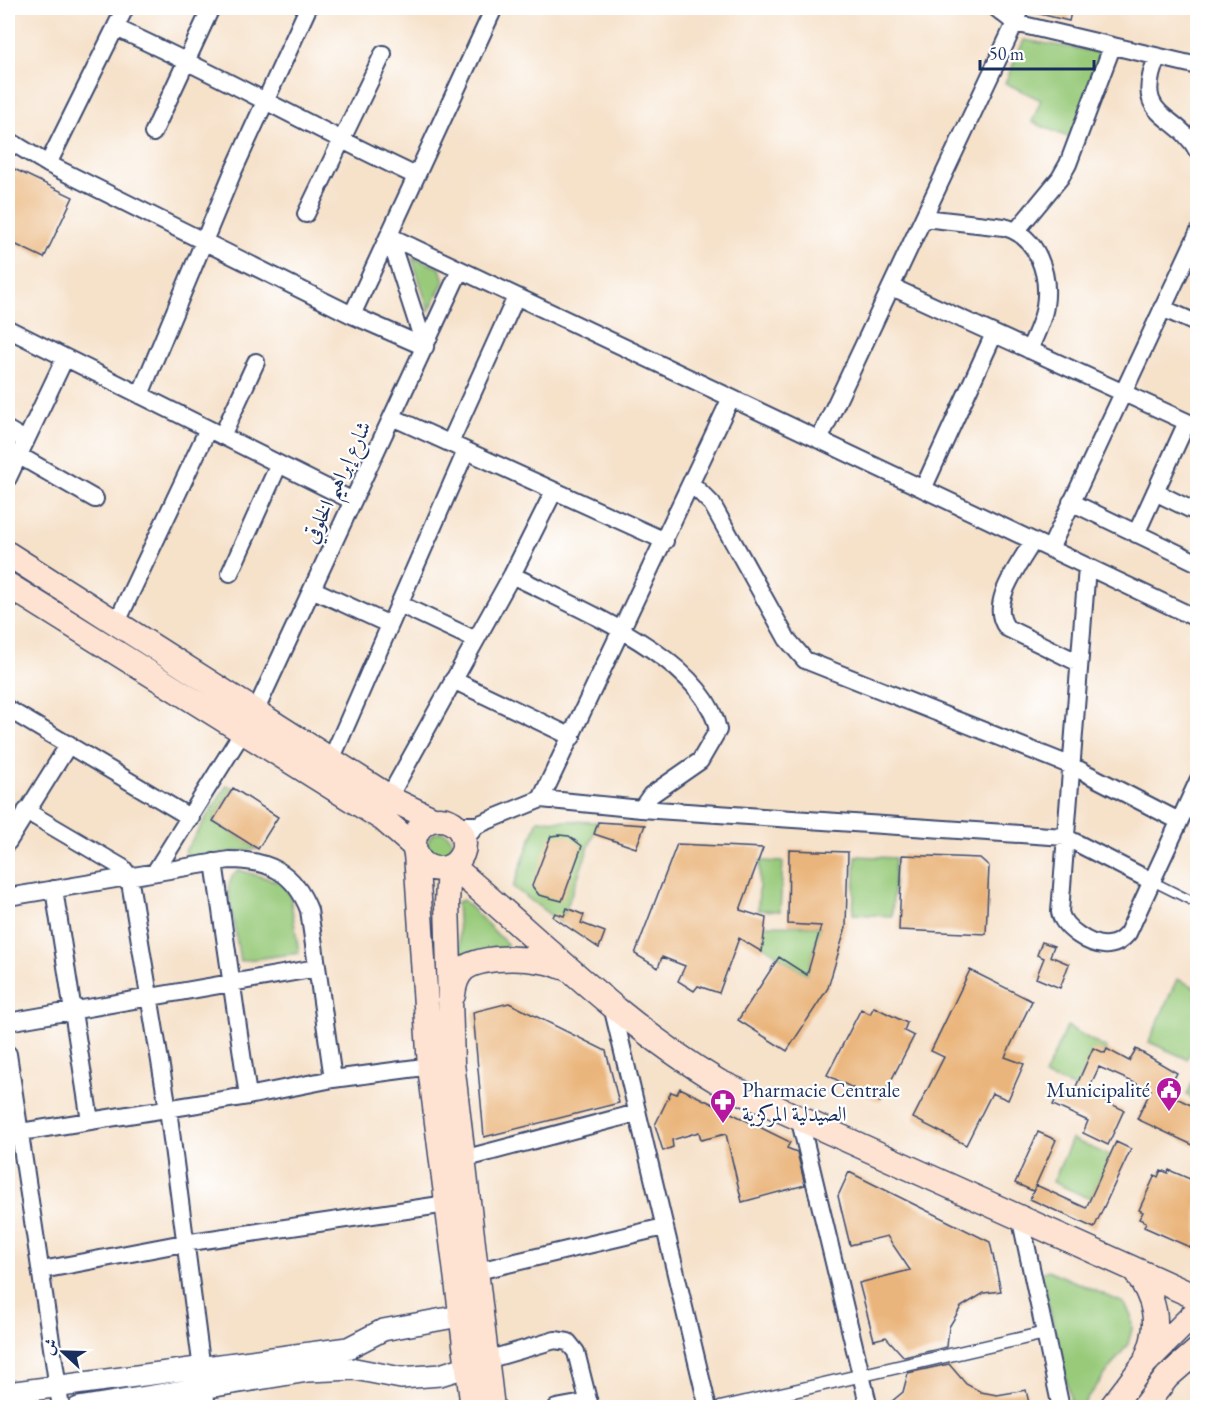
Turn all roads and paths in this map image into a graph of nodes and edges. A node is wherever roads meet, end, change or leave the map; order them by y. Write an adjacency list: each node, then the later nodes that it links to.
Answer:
1 (125, 8): 7 (street)
2 (211, 8): 11 (street)
3 (308, 8): 13 (street)
4 (494, 8): 19 (street)
5 (996, 8): 6 (street)
6 (1018, 15): 8 (street); 21 (street)
7 (116, 27): 11 (street); 18 (street)
8 (1112, 47): 10 (street); 22 (street)
9 (382, 54): 16 (street)
10 (1158, 58): 12 (street); 17 (street)
11 (186, 60): 13 (street); 14 (street)
12 (1197, 66)
13 (264, 100): 16 (street); 25 (street)
14 (153, 133)
15 (8, 140): 18 (street)
16 (341, 141): 19 (street); 20 (street)
17 (1196, 143)
18 (48, 164): 25 (street)
19 (416, 176): 24 (street)
20 (306, 214)
21 (924, 218): 22 (street); 27 (street)
22 (1017, 230): 35 (street)
23 (1197, 233): 29 (street)
24 (389, 236): 26 (street); 30 (street); 34 (street)
25 (204, 240): 30 (street); 39 (street)
26 (460, 270): 28 (street); 34 (street, شارع إبراهيم الخلوقي)
27 (892, 287): 33 (street); 45 (street)
28 (516, 297): 40 (street); 46 (street)
29 (1162, 308): 31 (street); 38 (street)
30 (352, 315): 34 (street)
31 (1197, 324)
32 (8, 329): 36 (street)
33 (994, 334): 35 (street); 52 (street)
34 (424, 347): 41 (street, شارع إبراهيم الخلوقي)
35 (1029, 350): 38 (street)
36 (65, 358): 39 (street); 47 (street)
37 (256, 362): 44 (street)
38 (1122, 392): 42 (street); 57 (street)
39 (140, 395): 44 (street)
40 (731, 398): 45 (street); 51 (street)
41 (392, 417): 46 (street); 56 (street, شارع إبراهيم الخلوقي)
42 (1192, 424): 54 (street)
43 (8, 430): 47 (street)
44 (215, 432): 49 (street); 72 (street)
45 (819, 440): 52 (street)
46 (450, 443): 48 (street)
47 (22, 447): 50 (street); 55 (street)
48 (466, 450): 53 (street); 70 (street)
49 (279, 464): 56 (street); 66 (street)
50 (8, 478)
51 (692, 484): 60 (street); 83 (street)
52 (923, 489): 61 (street)
53 (554, 491): 60 (street); 67 (street)
54 (1155, 492): 58 (street); 59 (street)
55 (95, 499)
56 (353, 501): 69 (street, شارع إبراهيم الخلوقي)
57 (1071, 502): 59 (street); 62 (street)
58 (1197, 513)
59 (1137, 534): 64 (street)
60 (665, 541): 74 (street)
61 (1032, 541): 62 (street); 76 (street)
62 (1050, 549): 65 (street)
63 (15, 560): 68 (street); 72 (main road)
64 (1197, 563)
65 (1087, 567): 71 (street); 76 (street)
66 (230, 573)
67 (512, 575): 74 (street); 75 (street)
68 (8, 588): 79 (main road)
69 (312, 589): 73 (street); 79 (street, شارع إبراهيم الخلوقي)
70 (399, 604): 73 (street); 75 (street)
71 (1197, 619)
72 (116, 624): 79 (main road)
73 (390, 625): 82 (street)
74 (622, 631): 80 (street); 87 (street)
75 (476, 640): 77 (street)
76 (1078, 663): 83 (street)
77 (453, 680): 80 (street); 85 (street)
78 (10, 714): 81 (street)
79 (250, 723): 82 (main road); 89 (street, شارع إبراهيم الخلوقي); 95 (main road)
80 (572, 737): 86 (street)
81 (69, 744): 88 (street); 89 (street)
82 (331, 760): 85 (main road)
83 (1072, 766): 91 (street); 92 (street)
84 (1197, 781): 91 (street)
85 (389, 797): 90 (main road)
86 (541, 799): 87 (street); 94 (street)
87 (641, 809): 92 (street)
88 (26, 811): 93 (street); 98 (street)
89 (191, 818): 97 (street, شارع إبراهيم الخلوقي)
90 (433, 819): 94 (main road); 95 (main road)
91 (1179, 821): 99 (street)
92 (1065, 837): 99 (street); 99 (street)
93 (8, 842)
94 (461, 845): 95 (main road); 104 (main road); 110 (main road)
95 (415, 850): 112 (main road)
96 (214, 862): 97 (street); 103 (street); 105 (street)
97 (155, 872): 98 (street)
98 (129, 876): 100 (street); 106 (street)
99 (1151, 881): 102 (lane)
100 (54, 889): 101 (street); 108 (street)
101 (8, 897)
102 (1197, 904)
103 (317, 968): 105 (street); 113 (street)
104 (574, 974): 107 (main road); 110 (main road)
105 (232, 982): 106 (street); 114 (street)
106 (148, 996): 108 (street); 115 (street)
107 (612, 1006): 116 (street); 117 (main road)
108 (74, 1010): 109 (street); 118 (street)
109 (8, 1022)
110 (451, 1024): 112 (main road)
111 (8, 1054): 119 (street)
112 (441, 1065): 113 (street); 120 (main road); 121 (main road)
113 (333, 1079): 114 (street)
114 (248, 1096): 115 (street)
115 (168, 1109): 118 (street); 124 (street)
116 (637, 1113): 120 (street); 123 (street)
117 (799, 1117): 122 (main road); 137 (street)
118 (90, 1121): 119 (street)
119 (14, 1133): 125 (street)
120 (463, 1159): 127 (main road)
121 (447, 1204): 124 (street); 130 (main road)
122 (1020, 1216): 126 (main road); 131 (street)
123 (664, 1227): 127 (street); 148 (street)
124 (184, 1243): 125 (street); 138 (street)
125 (42, 1270): 139 (street)
126 (1135, 1270): 128 (main road); 134 (main road)
127 (478, 1271): 130 (main road)
128 (1197, 1298)
129 (1197, 1310): 134 (main road)
130 (472, 1314): 132 (street); 135 (main road)
131 (1045, 1333): 137 (street); 151 (street)
132 (362, 1340): 136 (street); 138 (street)
133 (1197, 1350): 153 (main road)
134 (1145, 1363): 152 (main road)
135 (478, 1364): 136 (street); 141 (street); 145 (main road); 146 (main road)
136 (366, 1371): 138 (street)
137 (861, 1375): 149 (street); 150 (street)
138 (204, 1377): 139 (street); 143 (street); 144 (street)
139 (57, 1386): 140 (street); 142 (street)
140 (8, 1393)
141 (590, 1405): 147 (street)
142 (61, 1407)
143 (78, 1407)
144 (207, 1407)
145 (473, 1407)
146 (492, 1407)
147 (556, 1407)
148 (708, 1407)
149 (720, 1407)
150 (869, 1407)
151 (1061, 1407)
152 (1111, 1407)
153 (1143, 1407)

